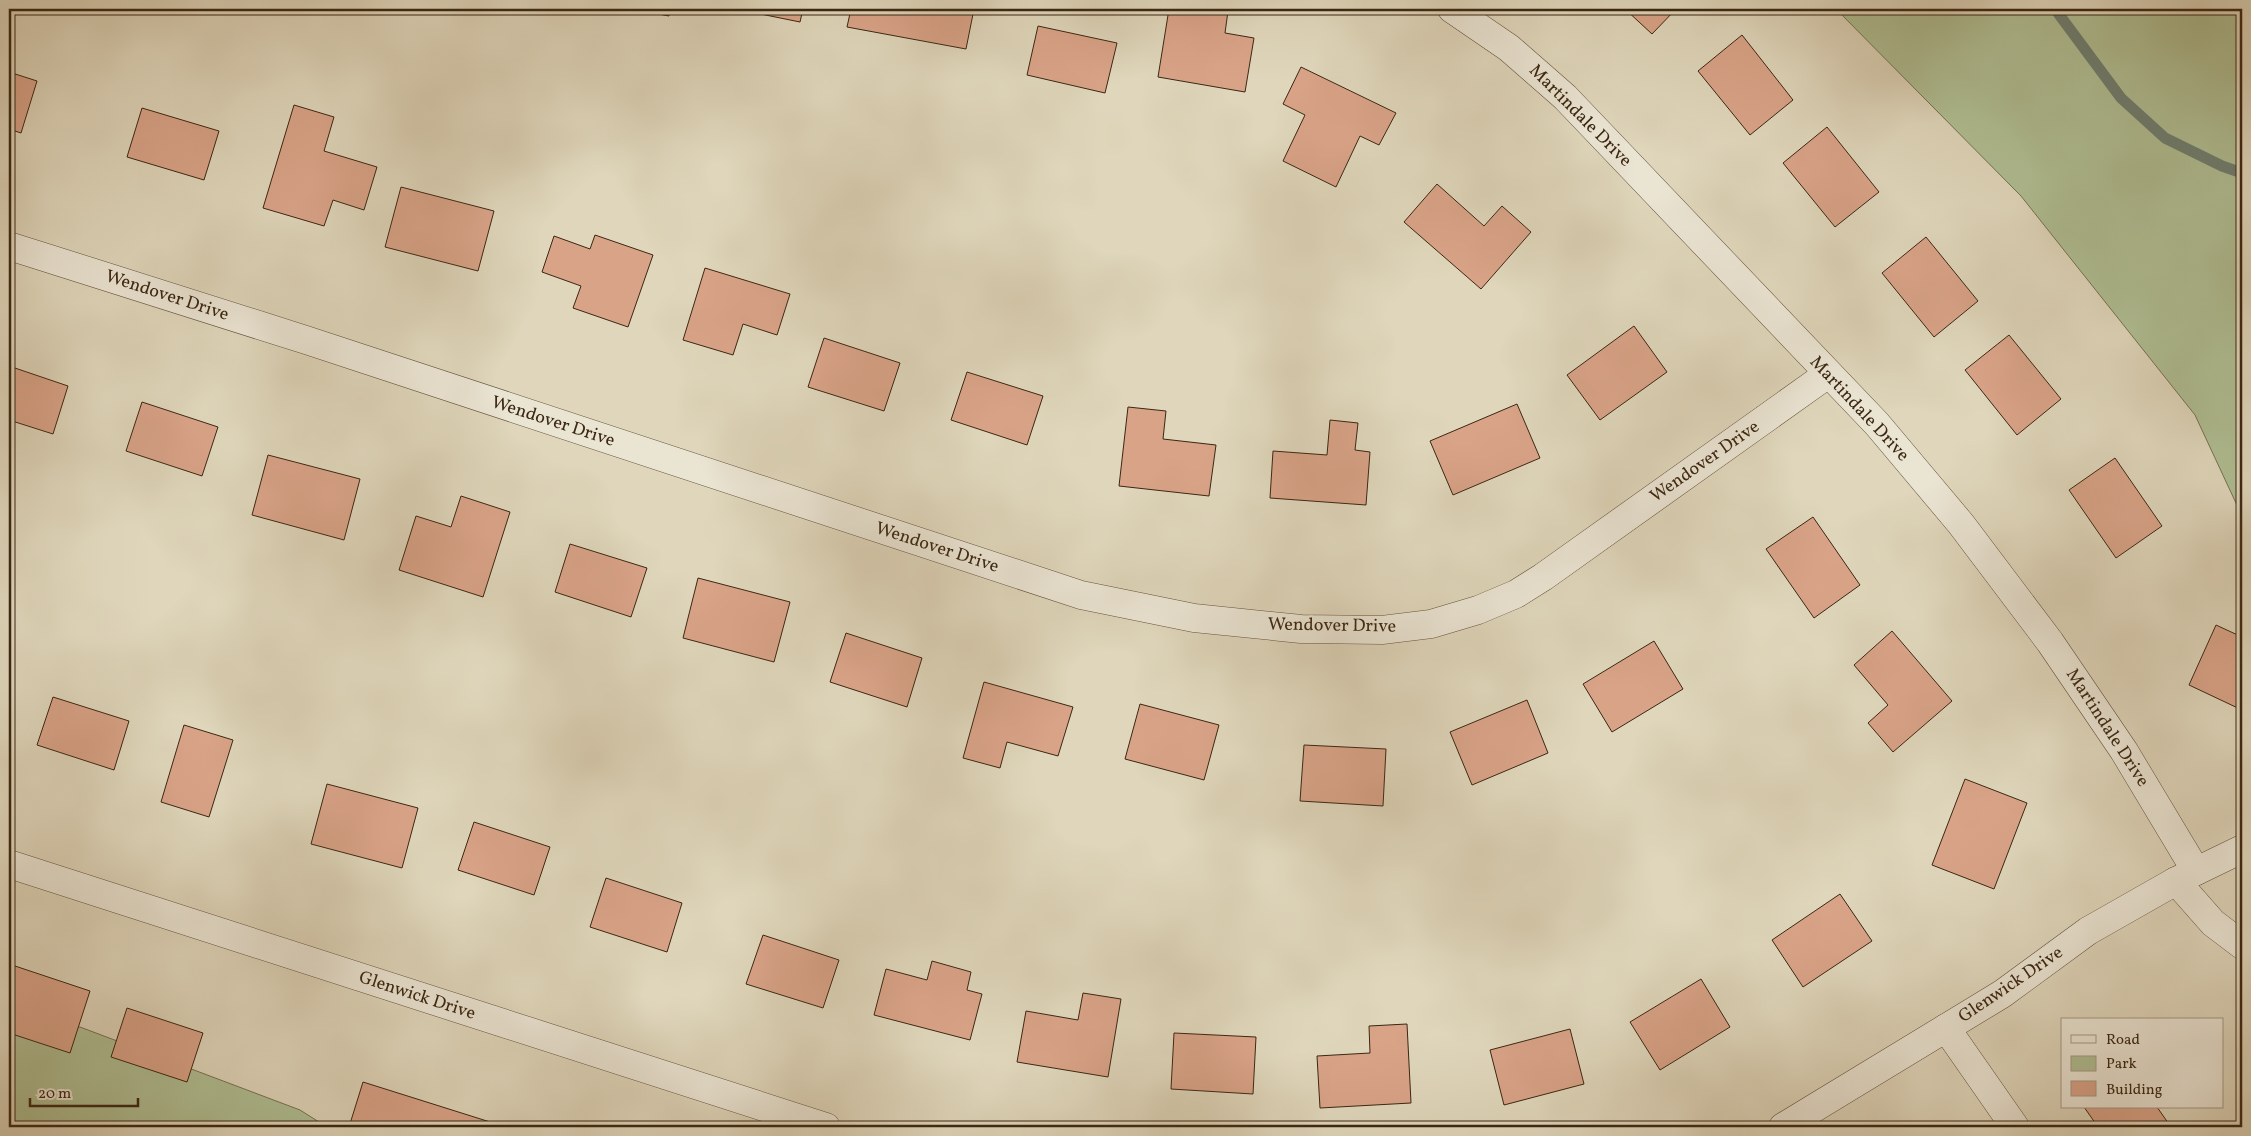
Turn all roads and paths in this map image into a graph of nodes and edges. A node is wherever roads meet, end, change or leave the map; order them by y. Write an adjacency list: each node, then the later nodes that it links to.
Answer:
1 (1452, 9): 3 (street, Martindale Drive)
2 (9, 246): 3 (street, Wendover Drive)
3 (1828, 374): 6 (street, Martindale Drive)
4 (2242, 850): 6 (street, Glenwick Drive)
5 (9, 864): 9 (street, Glenwick Drive)
6 (2186, 876): 7 (street, Martindale Drive); 8 (street, Glenwick Drive)
7 (2242, 945)
8 (1946, 1028): 10 (street, Glenwick Drive); 11 (street)
9 (826, 1127)
10 (1783, 1127)
11 (2015, 1127)

